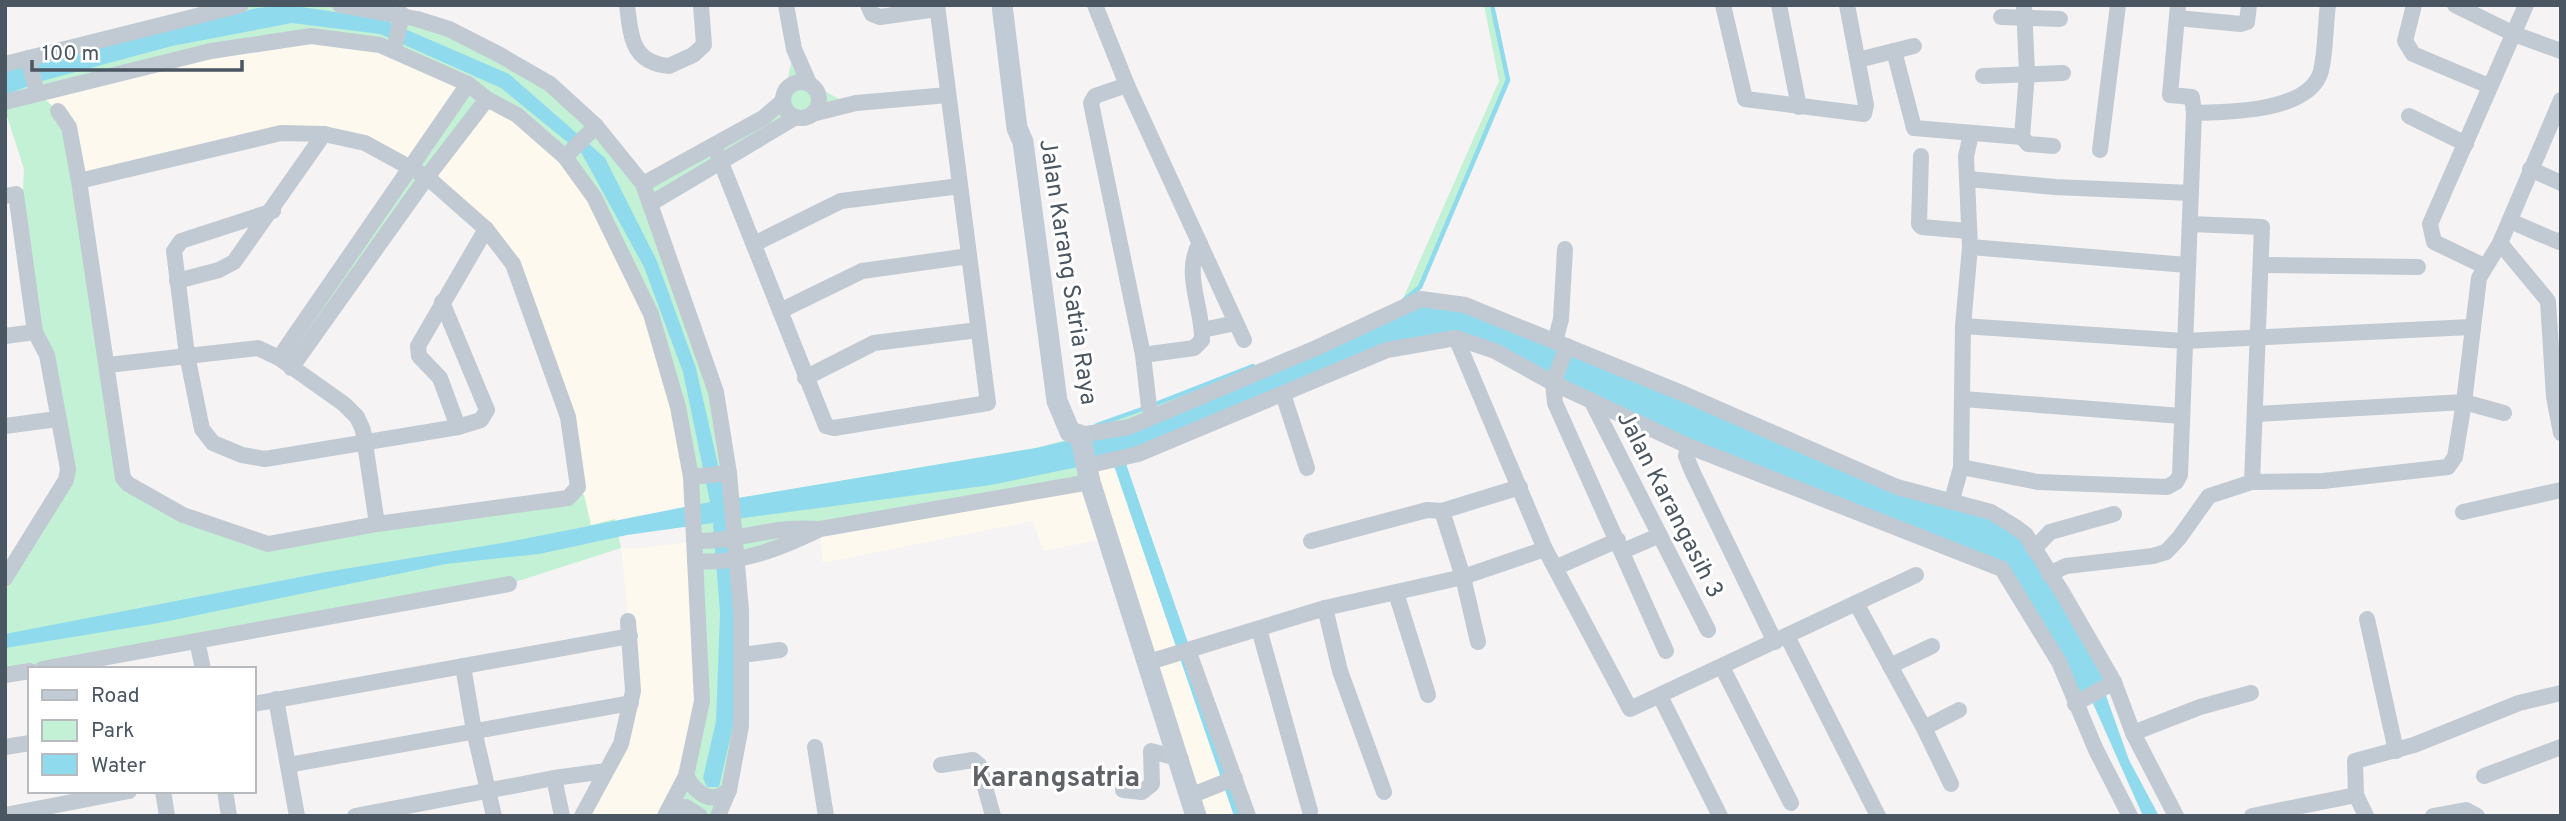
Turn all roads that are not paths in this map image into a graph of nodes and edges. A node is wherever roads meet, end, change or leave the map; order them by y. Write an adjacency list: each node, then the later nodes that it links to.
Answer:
1 (241, 5): 31 (street)
2 (340, 5): 21 (street)
3 (627, 5): 4 (street)
4 (701, 5)
5 (786, 5): 26 (street)
6 (868, 5): 18 (street)
7 (1002, 5): 126 (street, Jalan Karang Satria Raya)
8 (1095, 5): 37 (street)
9 (1723, 5): 47 (street)
10 (1779, 5): 47 (street)
11 (1847, 5): 30 (street)
12 (2118, 5): 60 (street)
13 (2249, 5): 20 (street)
14 (2328, 5): 49 (street)
15 (2414, 5): 39 (street)
16 (2455, 5): 24 (street)
17 (2526, 5): 24 (street)
18 (937, 7): 41 (street)
19 (2024, 11): 22 (street); 23 (street); 34 (street)
20 (2178, 12): 49 (street)
21 (402, 15): 27 (street); 53 (street)
22 (2001, 17)
23 (2060, 19)
24 (2514, 34): 29 (street); 39 (street)
25 (1914, 46): 28 (street)
26 (794, 49): 38 (street); 42 (street)
27 (394, 51): 36 (street); 40 (street)
28 (1894, 51): 30 (street); 55 (street)
29 (2561, 51)
30 (1858, 60): 47 (street)
31 (29, 62): 32 (street); 40 (street)
32 (5, 64)
33 (2063, 73): 34 (street)
34 (2026, 74): 35 (street); 56 (street)
35 (1983, 76)
36 (468, 84): 43 (street); 64 (street)
37 (1127, 85): 81 (street); 108 (street)
38 (813, 86): 42 (street); 46 (street); 50 (street)
39 (2489, 86): 57 (street)
40 (36, 89): 45 (street)
41 (948, 95): 46 (street); 71 (street)
42 (784, 96): 50 (street); 58 (street)
43 (487, 99): 61 (street); 66 (street)
44 (2561, 100): 52 (street)
45 (5, 102)
46 (856, 103): 50 (street)
47 (1799, 107)
48 (58, 111): 68 (street)
49 (2194, 113): 72 (street)
50 (804, 116): 63 (street)
51 (2409, 116): 57 (street)
52 (2557, 119): 65 (street)
53 (592, 131): 61 (street); 70 (street)
54 (324, 134): 64 (street); 68 (street); 75 (street)
55 (1971, 134): 56 (street); 67 (street)
56 (2022, 138): 59 (street)
57 (2466, 144): 90 (street)
58 (714, 145): 63 (street); 70 (street)
59 (2053, 146)
60 (2100, 150)
61 (568, 153): 133 (street)
62 (1921, 156): 79 (street)
63 (721, 163): 74 (street); 83 (street)
64 (412, 168): 66 (street); 84 (street)
65 (2530, 169): 69 (street); 76 (street)
66 (427, 177): 78 (street); 86 (street)
67 (1968, 179): 72 (street); 79 (street)
68 (79, 181): 110 (street)
69 (2561, 183)
70 (643, 184): 74 (street)
71 (960, 186): 83 (street); 87 (street)
72 (2191, 193): 77 (street)
73 (5, 196): 100 (street)
74 (650, 204): 131 (street)
75 (272, 211): 92 (street); 92 (street)
76 (2510, 221): 80 (street); 82 (street)
77 (2191, 224): 88 (street); 89 (street)
78 (486, 229): 93 (street); 141 (street)
79 (1969, 239): 88 (street); 96 (street)
80 (2561, 240)
81 (1200, 243): 95 (street); 99 (street)
82 (2500, 243): 90 (street); 114 (street)
83 (754, 244): 94 (street)
84 (357, 246): 86 (street); 109 (street)
85 (1565, 248): 106 (street)
86 (371, 256): 109 (street)
87 (969, 256): 94 (street); 98 (street)
88 (2187, 265): 105 (street)
89 (2261, 265): 91 (street); 103 (street)
90 (2484, 266): 97 (street)
91 (2418, 267)
92 (177, 281): 107 (street)
93 (442, 302): 124 (street); 124 (street)
94 (780, 311): 111 (street)
95 (1236, 323): 99 (street); 104 (street)
96 (1963, 326): 105 (street); 115 (street)
97 (2471, 327): 103 (street); 117 (street)
98 (978, 330): 111 (street); 111 (street)
99 (1202, 330): 108 (street)
100 (35, 332): 101 (street); 122 (street)
101 (5, 336)
102 (1456, 338): 112 (street); 113 (street); 135 (street)
103 (2257, 339): 105 (street); 120 (street)
104 (1244, 340)
105 (2184, 341): 121 (street)
106 (1561, 344): 112 (street); 126 (street); 137 (street)
107 (187, 355): 109 (street); 110 (street); 127 (street)
108 (1143, 355): 118 (street)
109 (285, 363): 127 (street)
110 (108, 365): 141 (street)
111 (805, 378)
112 (1553, 383): 116 (street); 147 (street)
113 (1283, 394): 130 (street); 132 (street)
114 (2558, 397): 125 (street)
115 (1964, 399): 121 (street); 129 (street)
116 (1591, 400): 128 (street); 143 (street, Jalan Karangasih 3)
117 (2463, 402): 119 (street); 120 (street); 134 (street)
118 (1149, 407)
119 (2504, 413)
120 (2256, 414): 134 (street)
121 (2180, 416): 129 (street)
122 (57, 419): 123 (street); 156 (street)
123 (5, 426)
124 (458, 427): 127 (street)
125 (2561, 433)
126 (1080, 435): 132 (street, Jalan Karang Satria Raya)
127 (365, 443): 141 (street)
128 (1688, 446): 164 (street); 188 (street)
129 (1961, 467): 137 (street)
130 (1307, 468)
131 (725, 473): 133 (street); 144 (street)
132 (1088, 474): 142 (street); 172 (street, Jalan Karang Satria Raya)
133 (691, 477): 145 (street)
134 (2252, 482): 153 (street)
135 (1520, 487): 138 (street); 148 (street)
136 (2561, 490): 139 (street)
137 (1952, 500): 149 (street)
138 (1442, 511): 146 (street); 155 (street)
139 (2463, 512)
140 (2114, 514): 149 (street)
141 (377, 524)
142 (820, 529): 144 (street); 150 (street)
143 (1658, 536): 147 (street); 163 (street, Jalan Karangasih 3)
144 (730, 539): 145 (street); 150 (street)
145 (702, 541): 151 (street)
146 (1311, 541)
147 (1621, 546): 152 (street); 170 (street)
148 (1545, 549): 152 (street); 155 (street)
149 (2034, 549): 153 (street)
150 (733, 560): 151 (street); 171 (street)
151 (702, 561): 202 (street)
152 (1557, 567): 184 (street)
153 (2049, 574): 180 (street)
154 (1916, 575): 159 (street)
155 (1463, 577): 158 (street); 166 (street)
156 (5, 578)
157 (509, 584): 165 (street)
158 (1396, 593): 160 (street); 183 (street)
159 (1856, 603): 164 (street); 174 (street)
160 (1325, 608): 162 (street); 210 (street)
161 (2367, 619): 197 (street)
162 (1259, 629): 169 (street); 218 (street)
163 (1708, 630)
164 (1781, 639): 177 (street); 234 (street)
165 (197, 640): 175 (street); 176 (street)
166 (1478, 642)
167 (1932, 646): 174 (street)
168 (780, 650): 171 (street)
169 (1188, 650): 172 (street); 205 (street)
170 (1666, 651)
171 (743, 655): 207 (street)
172 (1149, 663): 198 (street, Jalan Karang Satria Raya)
173 (463, 666): 185 (street); 186 (street); 191 (street)
174 (1890, 666): 190 (street)
175 (53, 667)
176 (203, 667)
177 (1722, 667): 184 (street); 215 (street)
178 (28, 671): 179 (street)
179 (5, 675)
180 (2114, 682): 188 (street); 192 (street)
181 (2561, 692): 197 (street)
182 (2251, 693): 192 (street)
183 (1428, 695)
184 (1660, 696): 233 (street)
185 (276, 699): 187 (street); 199 (street)
186 (631, 703): 191 (street); 201 (street)
187 (256, 704)
188 (2075, 704): 235 (street)
189 (1959, 710): 190 (street)
190 (1924, 728): 206 (street)
191 (474, 731): 199 (street); 209 (street)
192 (2133, 733): 236 (street)
193 (28, 743): 194 (street)
194 (5, 747)
195 (815, 747): 230 (street)
196 (2561, 747): 203 (street)
197 (2396, 751): 214 (street)
198 (1181, 759): 208 (street); 216 (street, Jalan Karang Satria Raya)
199 (288, 765): 224 (street)
200 (941, 765): 231 (street)
201 (606, 771): 204 (street); 227 (street)
202 (686, 776): 207 (street); 219 (street)
203 (2484, 776)
204 (554, 778): 209 (street); 226 (street)
205 (1235, 778): 216 (street); 232 (street)
206 (1951, 784)
207 (729, 790): 229 (street)
208 (1123, 790)
209 (489, 791): 217 (street); 225 (street)
210 (1384, 792)
211 (119, 793): 220 (street)
212 (163, 793): 222 (street)
213 (225, 793): 223 (street)
214 (2356, 794): 237 (street); 238 (street)
215 (1791, 803)
216 (1193, 806)
217 (429, 809): 221 (street)
218 (1310, 811)
219 (667, 812): 228 (street)
220 (5, 815)
221 (357, 815)
222 (167, 816)
223 (229, 816)
224 (297, 816)
225 (494, 816)
226 (562, 816)
227 (582, 816)
228 (700, 816)
229 (718, 816)
230 (826, 816)
231 (993, 816)
232 (1248, 816)
233 (1720, 816)
234 (1878, 816)
235 (2130, 816)
236 (2176, 816)
237 (2252, 816)
238 (2366, 816)
239 (2433, 816): 240 (street)
240 (2477, 816)

